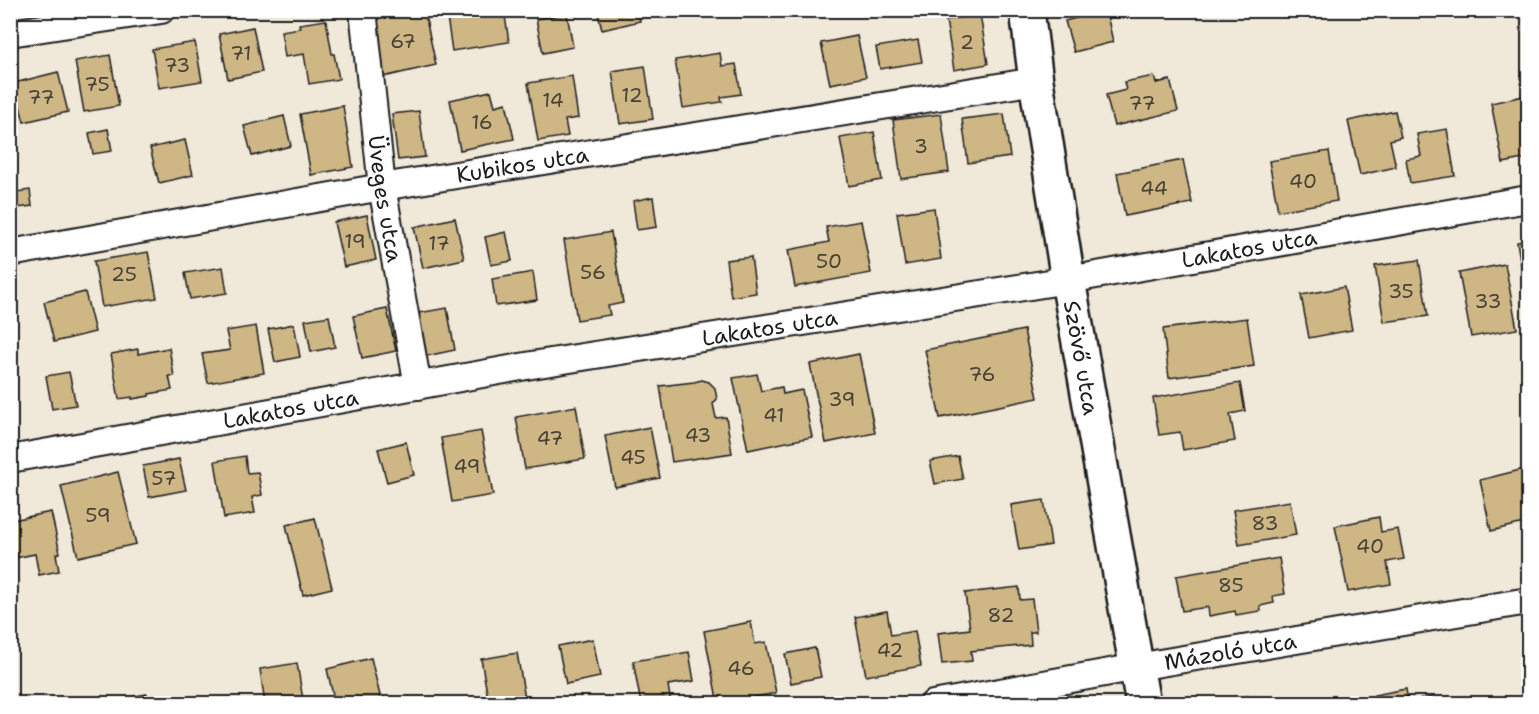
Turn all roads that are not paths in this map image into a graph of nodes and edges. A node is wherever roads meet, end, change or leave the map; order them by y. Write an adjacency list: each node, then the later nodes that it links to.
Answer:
1 (161, 10): 4 (street)
2 (363, 10): 6 (street, Üveges utca)
3 (1027, 10): 5 (street, Szövő utca)
4 (10, 33)
5 (1036, 81): 6 (street, Kubikos utca); 9 (street, Szövő utca)
6 (382, 187): 8 (street, Kubikos utca); 10 (street, Üveges utca)
7 (1528, 199): 9 (street, Lakatos utca)
8 (10, 254)
9 (1068, 280): 10 (street, Lakatos utca); 13 (street, Szövő utca)
10 (418, 386): 11 (street, Lakatos utca)
11 (10, 459)
12 (1528, 601): 13 (street, Mázoló utca)
13 (1137, 668): 14 (street, Mázoló utca); 15 (street, Szövő utca)
14 (933, 704)
15 (1143, 704)

